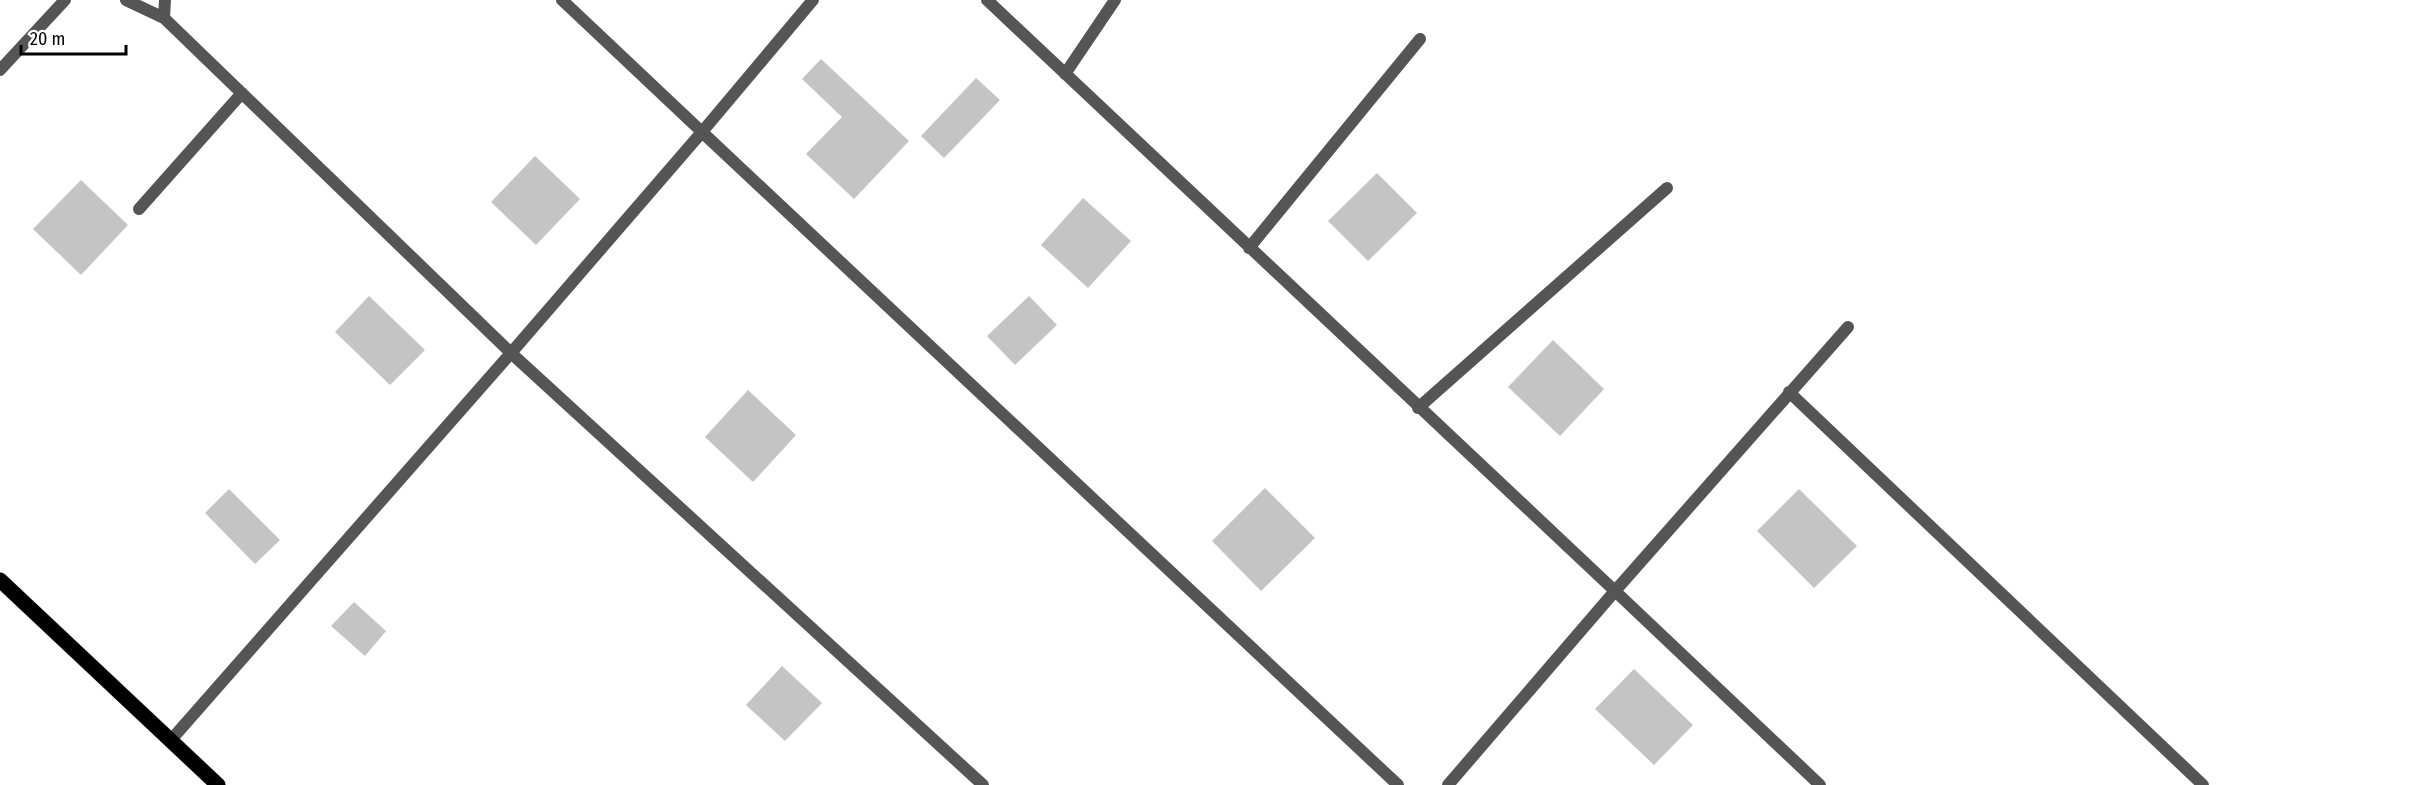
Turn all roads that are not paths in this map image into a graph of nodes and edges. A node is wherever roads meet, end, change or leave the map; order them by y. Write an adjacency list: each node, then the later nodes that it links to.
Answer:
1 (65, 0): 10 (street)
2 (126, 0): 8 (street)
3 (165, 0): 8 (street)
4 (562, 0): 13 (street)
5 (813, 0): 13 (street)
6 (987, 0): 11 (street)
7 (1115, 0): 11 (street)
8 (164, 18): 12 (street)
9 (1420, 39): 16 (street)
10 (0, 70)
11 (1065, 74): 16 (street)
12 (242, 93): 15 (street); 18 (street)
13 (702, 132): 18 (street); 26 (street)
14 (1667, 188): 20 (street)
15 (139, 209)
16 (1249, 248): 20 (street)
17 (1848, 327): 19 (street)
18 (511, 353): 23 (street); 25 (street)
19 (1790, 392): 22 (street); 29 (street)
20 (1419, 408): 22 (street)
21 (0, 580): 23 (main road)
22 (1615, 591): 27 (street); 28 (street)
23 (171, 740): 24 (main road)
24 (218, 785)
25 (984, 785)
26 (1398, 785)
27 (1448, 785)
28 (1820, 785)
29 (2203, 785)

